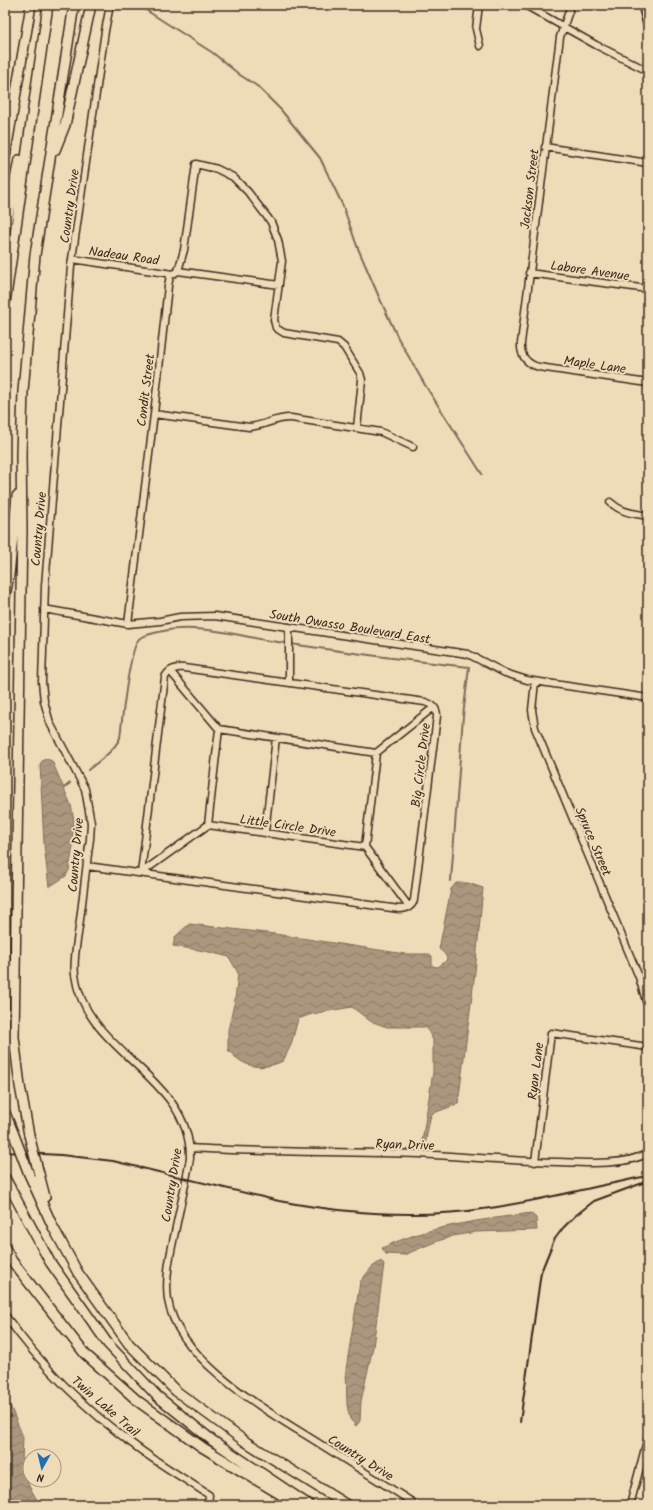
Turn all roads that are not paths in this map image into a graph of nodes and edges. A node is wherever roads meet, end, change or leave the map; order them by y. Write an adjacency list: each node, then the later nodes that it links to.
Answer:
1 (31, 5): 14 (highway)
2 (48, 5): 11 (highway)
3 (74, 5): 16 (highway)
4 (92, 5): 16 (highway)
5 (110, 5): 18 (street, Country Drive)
6 (480, 5): 10 (street)
7 (525, 5): 9 (street)
8 (569, 5): 9 (street, Jackson Street)
9 (563, 27): 12 (street); 13 (street, Jackson Street)
10 (480, 46)
11 (40, 57): 17 (highway); 23 (highway)
12 (648, 71)
13 (545, 147): 15 (street); 20 (street, Jackson Street)
14 (5, 157)
15 (648, 163)
16 (49, 166): 29 (highway)
17 (5, 230)
18 (72, 259): 19 (street, Nadeau Road); 33 (street, Country Drive)
19 (175, 272): 21 (street, Nadeau Road); 21 (street, Condit Street); 26 (street, Condit Street)
20 (529, 273): 22 (street, Labore Avenue); 24 (street, Jackson Street)
21 (279, 285): 27 (street)
22 (648, 290)
23 (5, 303)
24 (539, 367): 25 (street, Maple Lane)
25 (648, 383)
26 (154, 414): 27 (street); 34 (street, Condit Street)
27 (357, 428): 28 (street)
28 (413, 447)
29 (21, 455): 32 (highway); 56 (highway, bridge)
30 (610, 502): 31 (street)
31 (648, 516)
32 (5, 596)
33 (44, 609): 34 (street, South Owasso Boulevard East); 47 (street, Country Drive)
34 (128, 624): 35 (street, South Owasso Boulevard East)
35 (289, 628): 37 (street); 38 (street, South Owasso Boulevard East)
36 (170, 671): 37 (street, Big Circle Drive); 41 (street); 48 (street)
37 (289, 682): 40 (street, Big Circle Drive)
38 (535, 682): 39 (street, South Owasso Boulevard East); 50 (street, Spruce Street)
39 (648, 698)
40 (434, 707): 43 (street); 49 (street, Big Circle Drive)
41 (219, 729): 42 (street); 44 (street)
42 (276, 738): 43 (street); 45 (street)
43 (376, 753): 46 (street)
44 (208, 825): 45 (street, Little Circle Drive); 48 (street)
45 (265, 832): 46 (street, Little Circle Drive)
46 (365, 847): 49 (street)
47 (87, 866): 48 (street); 53 (street, Country Drive)
48 (141, 873): 49 (street)
49 (409, 907)
50 (648, 1008)
51 (648, 1047): 55 (street, Ryan Lane)
52 (5, 1113): 56 (highway, bridge)
53 (190, 1148): 55 (street, Ryan Drive); 65 (street, Country Drive)
54 (648, 1153): 55 (street, Ryan Drive)
55 (535, 1162)
56 (34, 1174): 64 (highway)
57 (5, 1178): 63 (highway)
58 (5, 1248): 62 (highway)
59 (5, 1315): 61 (street, Twin Lake Trail)
60 (648, 1437): 66 (street)
61 (208, 1505)
62 (298, 1505)
63 (309, 1505)
64 (347, 1505)
65 (417, 1505)
66 (630, 1505)

